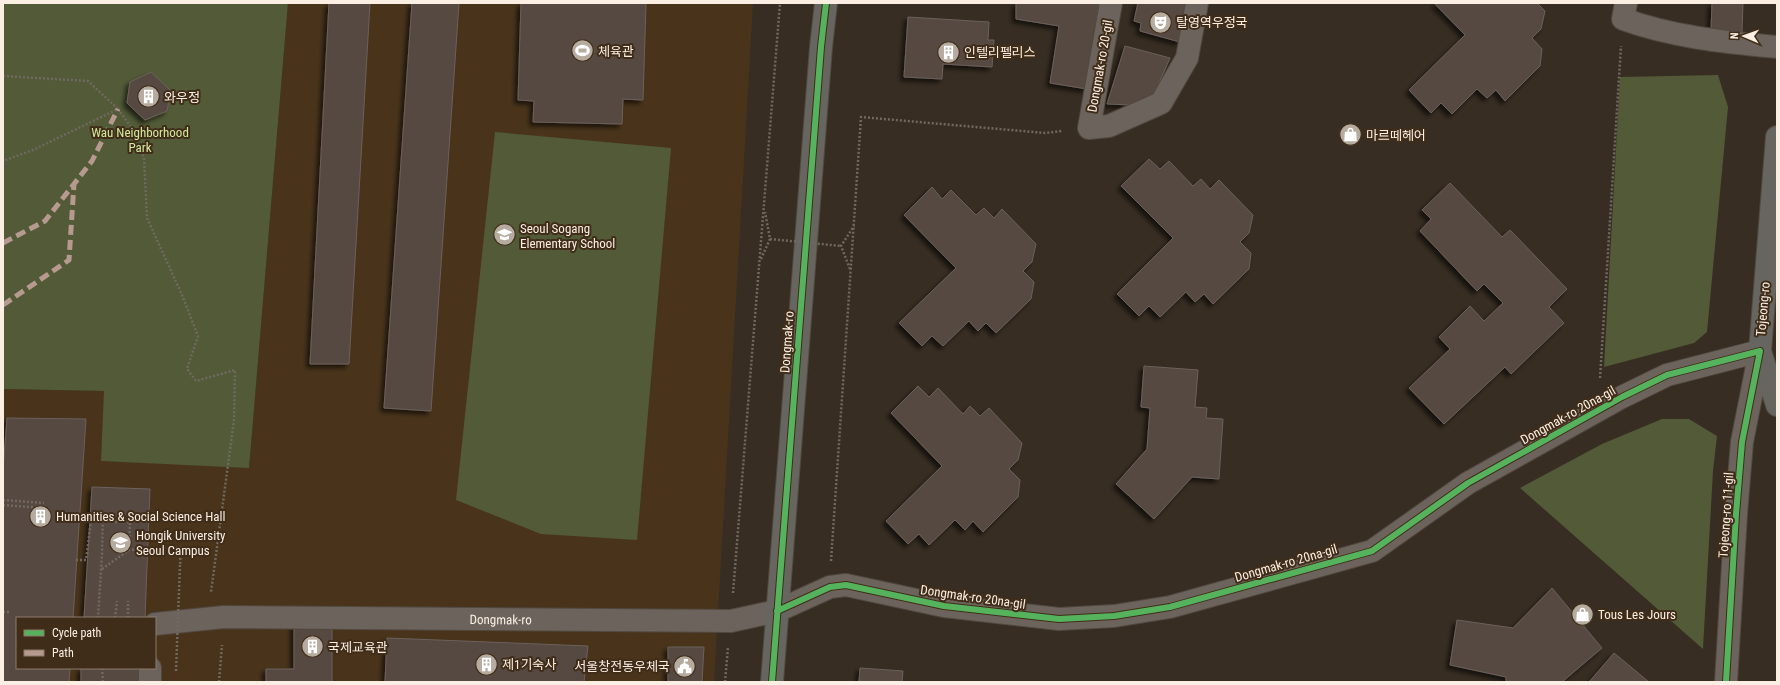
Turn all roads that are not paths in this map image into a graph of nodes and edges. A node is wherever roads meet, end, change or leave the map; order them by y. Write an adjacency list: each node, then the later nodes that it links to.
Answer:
1 (826, 3): 9 (main road, Dongmak-ro)
2 (1111, 3): 3 (street, Dongmak-ro 20-gil)
3 (1197, 3)
4 (1624, 11): 5 (street)
5 (1777, 47)
6 (1777, 138): 7 (main road, Tojeong-ro)
7 (1760, 351): 8 (main road, Tojeong-ro); 9 (street, Dongmak-ro 20na-gil); 14 (street, Tojeong-ro 11-gil)
8 (1777, 405)
9 (776, 612): 10 (street, Dongmak-ro); 13 (main road, Dongmak-ro)
10 (156, 624)
11 (150, 669): 12 (street)
12 (150, 682)
13 (772, 682)
14 (1726, 682)

